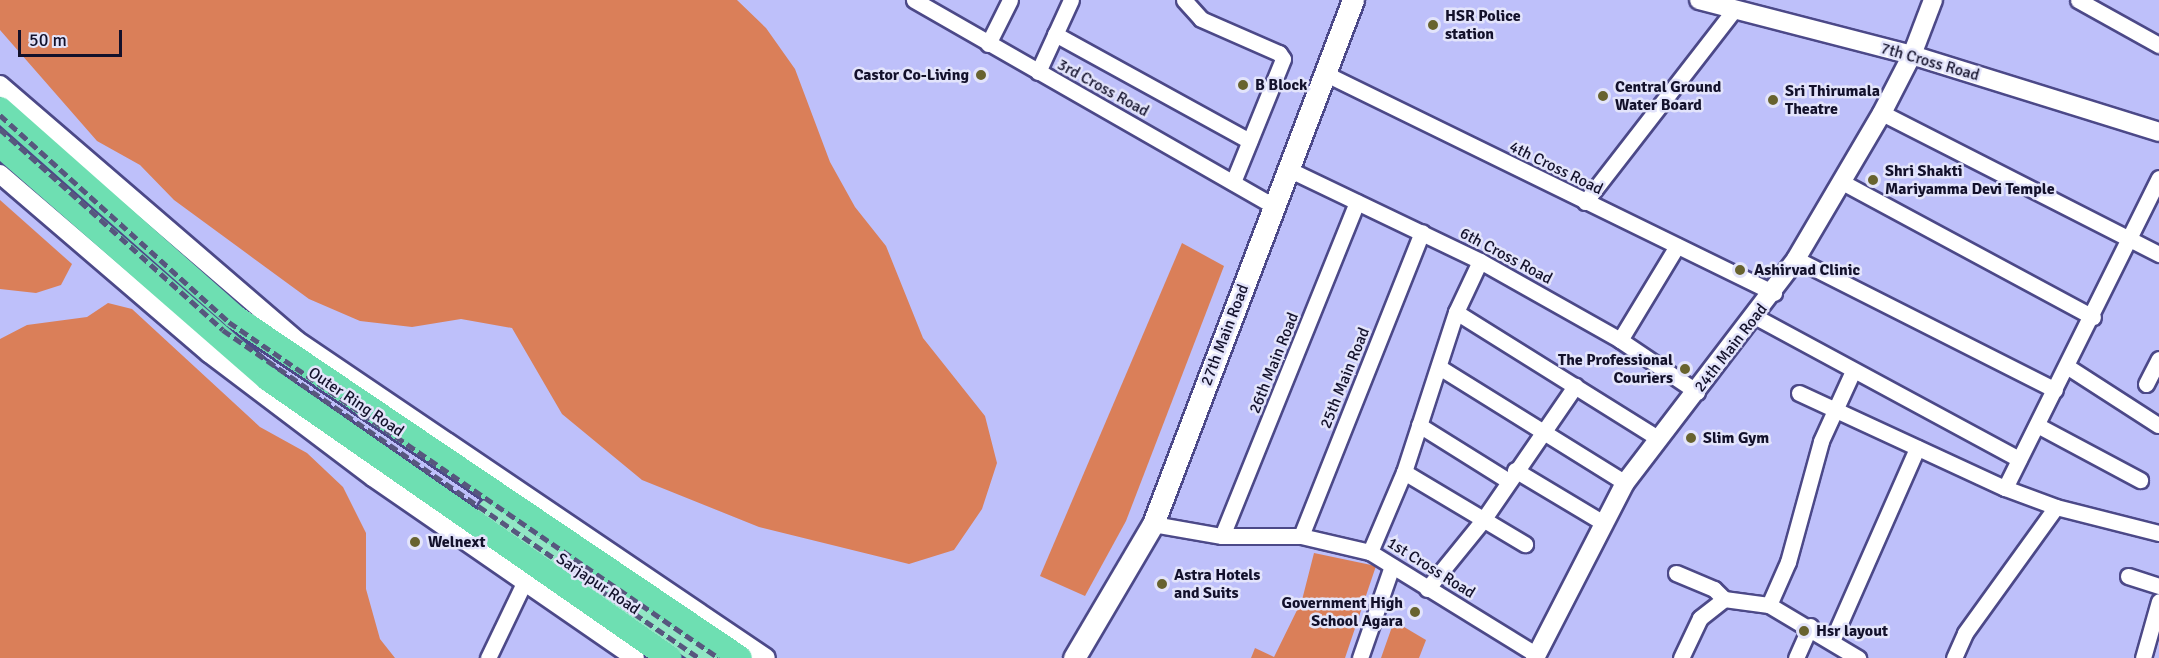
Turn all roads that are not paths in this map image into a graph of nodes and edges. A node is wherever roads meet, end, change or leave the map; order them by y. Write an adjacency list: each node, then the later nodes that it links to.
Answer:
1 (914, 0): 11 (street, 3rd Cross Road)
2 (1010, 0): 11 (street)
3 (1071, 0): 10 (street)
4 (1184, 0): 20 (street)
5 (1353, 0): 15 (main road, 27th Main Road)
6 (1699, 0): 9 (street, 7th Cross Road)
7 (1933, 0): 13 (street, 24th Main Road)
8 (2078, 0): 12 (street)
9 (1734, 10): 13 (street, 7th Cross Road); 28 (street)
10 (1055, 34): 14 (street); 20 (street)
11 (988, 44): 14 (street, 3rd Cross Road)
12 (2159, 45)
13 (1912, 55): 18 (street, 24th Main Road); 19 (street, 7th Cross Road)
14 (1038, 72): 25 (street, 3rd Cross Road)
15 (1324, 73): 22 (main road, 27th Main Road); 28 (street, 4th Cross Road)
16 (0, 85): 93 (street)
17 (0, 109): 92 (highway, Outer Ring Road)
18 (1882, 113): 26 (street, 24th Main Road); 32 (street)
19 (2159, 132)
20 (1250, 141): 25 (street)
21 (0, 145): 64 (highway, Outer Ring Road)
22 (1288, 169): 27 (street, 6th Cross Road); 30 (main road, 27th Main Road)
23 (0, 174): 78 (street)
24 (2159, 178): 29 (street)
25 (1233, 182): 30 (street, 3rd Cross Road)
26 (1842, 182): 35 (street, 24th Main Road); 40 (street)
27 (1357, 202): 31 (street, 6th Cross Road); 71 (street, 26th Main Road)
28 (1585, 202): 33 (street, 4th Cross Road)
29 (2153, 202): 32 (street)
30 (1274, 206): 69 (main road, 27th Main Road)
31 (1422, 232): 36 (street, 6th Cross Road); 72 (street, 25th Main Road)
32 (2128, 239): 34 (street); 40 (street)
33 (1677, 246): 37 (street, 4th Cross Road); 41 (street)
34 (2159, 254)
35 (1796, 259): 37 (street, 24th Main Road); 48 (street)
36 (1480, 261): 38 (street); 41 (street, 6th Cross Road)
37 (1774, 293): 39 (street, 24th Main Road)
38 (1456, 312): 43 (street); 47 (street)
39 (1756, 317): 45 (street); 49 (street, 24th Main Road)
40 (2093, 317): 44 (street)
41 (1620, 340): 49 (street, 6th Cross Road)
42 (2159, 359): 46 (street)
43 (1439, 367): 52 (street); 55 (street)
44 (2068, 367): 48 (street); 54 (street)
45 (1853, 371): 51 (street); 58 (street)
46 (2146, 384)
47 (1575, 386): 55 (street); 56 (street)
48 (2055, 390): 53 (street)
49 (1697, 392): 56 (street, 24th Main Road)
50 (1799, 393): 51 (street)
51 (1836, 410): 57 (street); 83 (street)
52 (1419, 425): 59 (street); 60 (street)
53 (2037, 425): 58 (street); 61 (street)
54 (2158, 425)
55 (1544, 432): 60 (street); 62 (street)
56 (1658, 438): 62 (street, 24th Main Road)
57 (1917, 448): 63 (street); 86 (street)
58 (2019, 459): 63 (street)
59 (1404, 472): 67 (street); 74 (street)
60 (1511, 475): 67 (street); 68 (street)
61 (2140, 480)
62 (1626, 483): 68 (street, 24th Main Road)
63 (2005, 488): 65 (street)
64 (457, 507): 66 (highway); 90 (highway, Outer Ring Road)
65 (2056, 507): 70 (street); 99 (street)
66 (489, 510): 91 (main road, Sarjapur Road)
67 (1484, 520): 73 (street); 80 (street)
68 (1602, 522): 88 (street, 24th Main Road)
69 (1153, 524): 71 (street, 1st Cross Road); 94 (main road, 27th Main Road)
70 (2159, 533)
71 (1222, 536): 72 (street, 1st Cross Road)
72 (1301, 536): 74 (street, 1st Cross Road)
73 (1525, 544)
74 (1370, 552): 75 (street, 1st Cross Road)
75 (1392, 566): 80 (street, 1st Cross Road); 95 (street)
76 (1676, 573): 81 (street)
77 (2128, 576): 79 (street)
78 (524, 583): 87 (street); 89 (street)
79 (2159, 586)
80 (1428, 589): 88 (street, 1st Cross Road)
81 (1724, 599): 83 (street); 96 (street)
82 (2159, 601): 84 (street)
83 (1769, 605): 85 (street)
84 (2157, 619): 100 (street)
85 (1810, 626): 86 (street); 97 (street)
86 (1832, 641): 98 (street)
87 (625, 655)
88 (1536, 657)
89 (488, 658)
90 (670, 658)
91 (706, 658)
92 (740, 658)
93 (765, 658)
94 (1074, 658)
95 (1360, 658)
96 (1681, 658)
97 (1796, 658)
98 (1858, 658)
99 (1954, 658)
100 (2143, 658)

